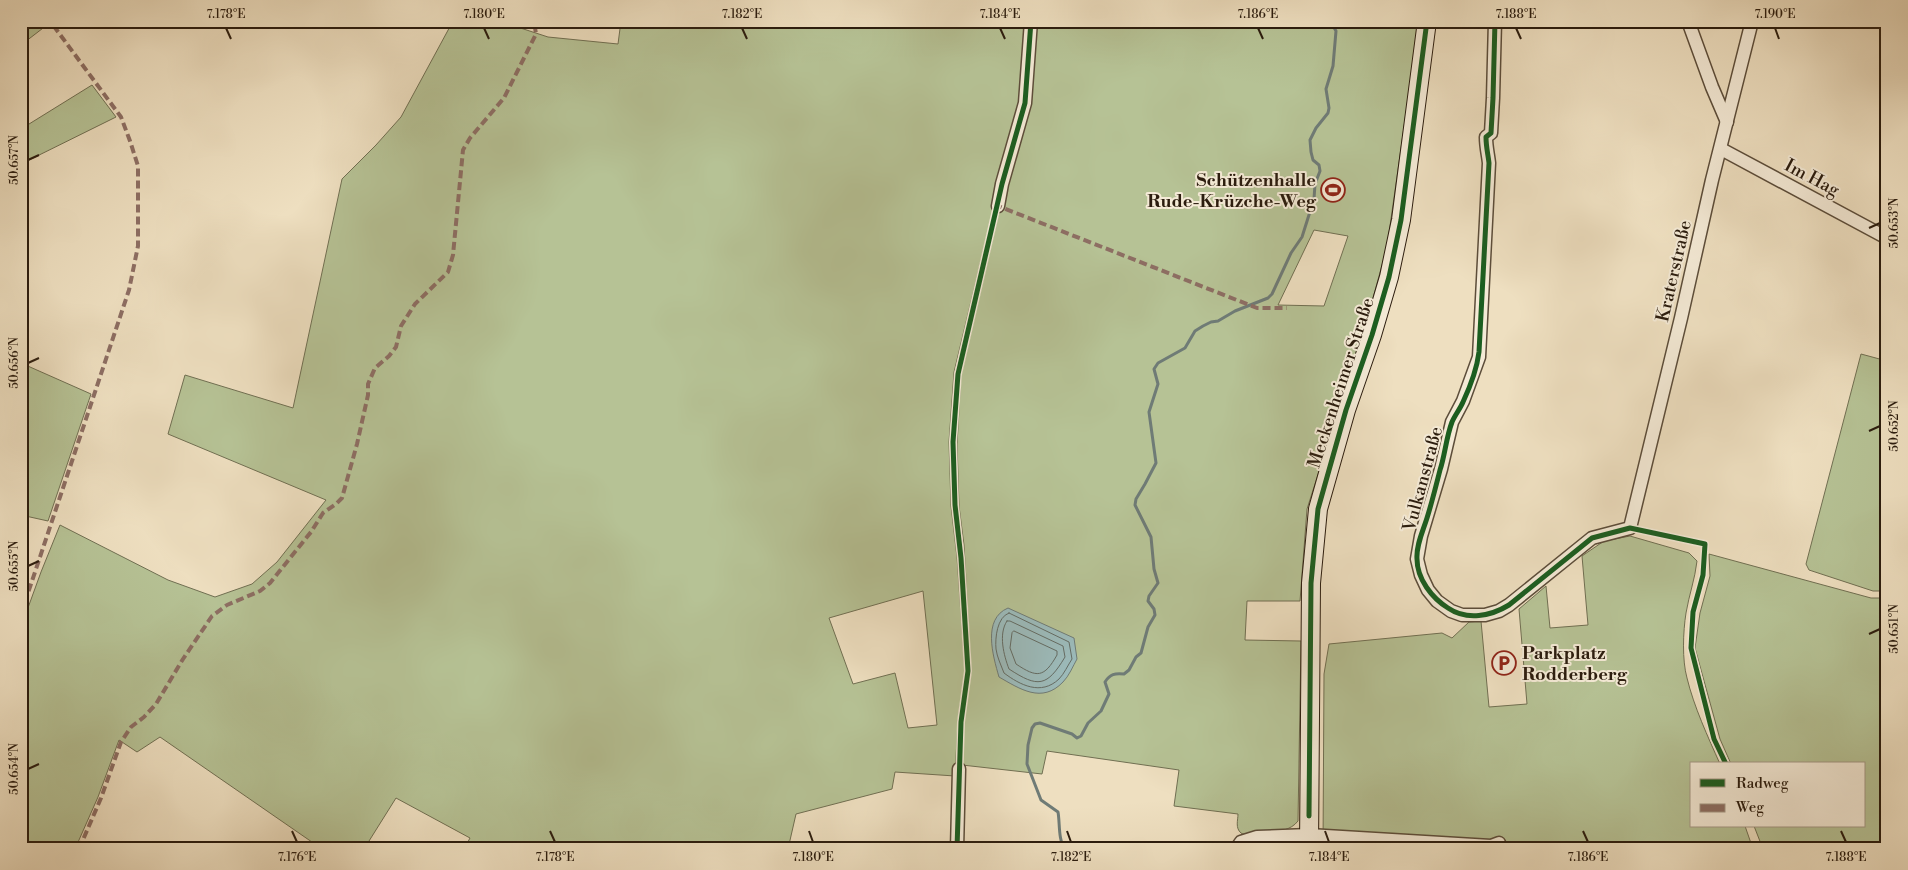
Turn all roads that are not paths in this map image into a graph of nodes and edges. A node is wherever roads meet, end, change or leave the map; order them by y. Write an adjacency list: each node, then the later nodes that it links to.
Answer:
1 (1031, 21): 8 (street)
2 (1427, 21): 12 (main road, Meckenheimer Straße)
3 (1495, 21): 10 (street, Vulkanstraße)
4 (1688, 21): 6 (street)
5 (1752, 21): 6 (street, Kraterstraße)
6 (1728, 122): 7 (street, Kraterstraße)
7 (1721, 150): 9 (street, Im Hag); 10 (street, Kraterstraße)
8 (998, 206)
9 (1887, 238)
10 (1630, 528)
11 (959, 769): 13 (street)
12 (1309, 842): 14 (street); 15 (street)
13 (956, 849)
14 (1236, 849)
15 (1501, 849)

